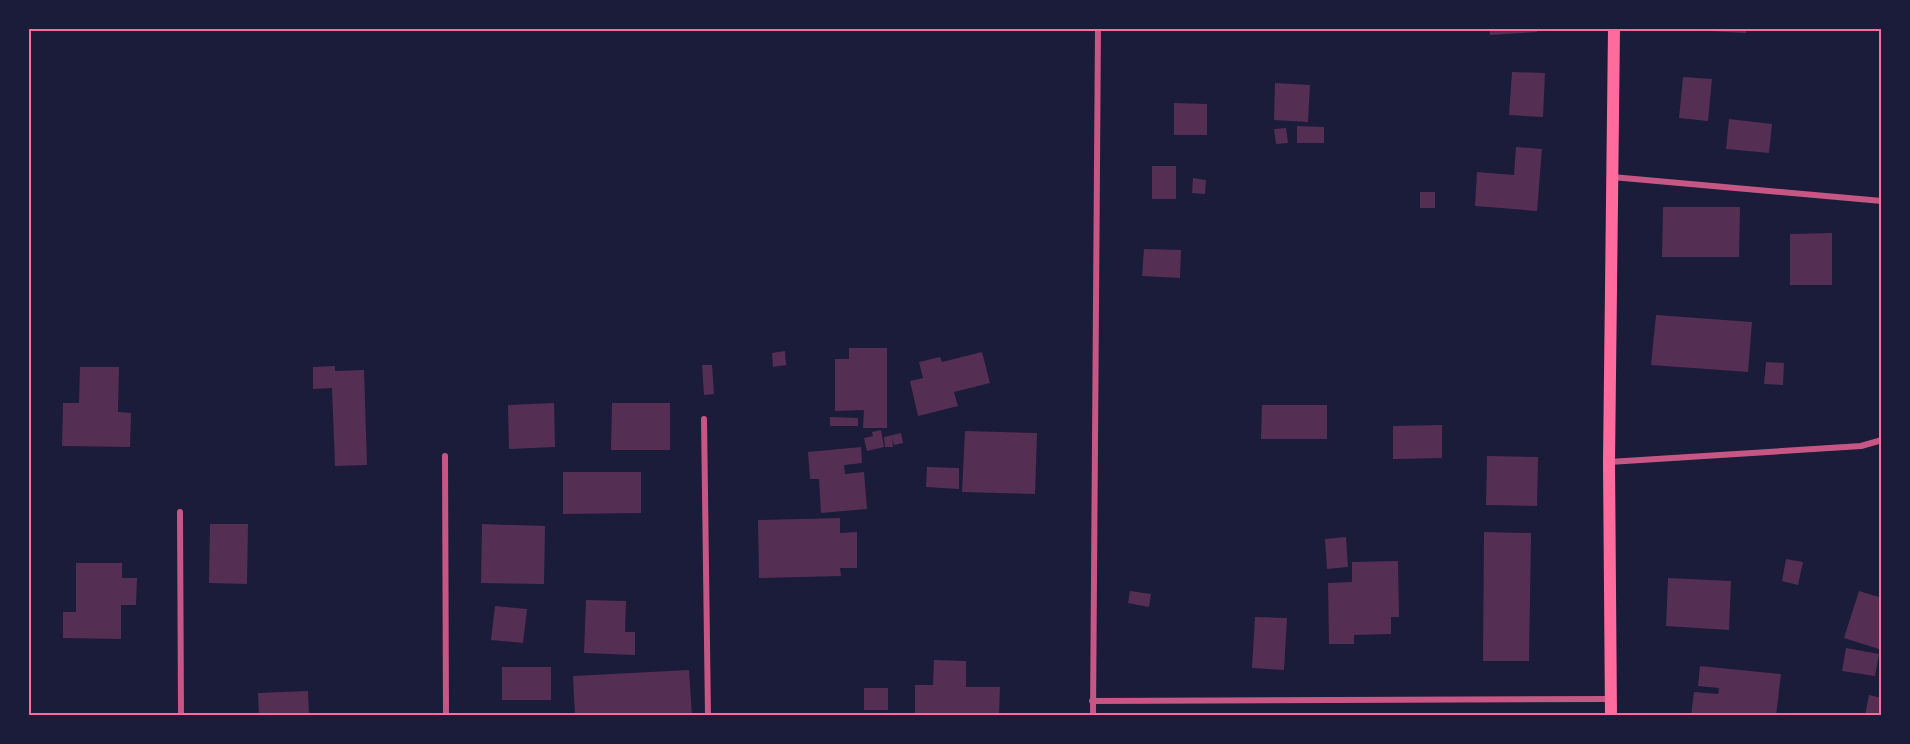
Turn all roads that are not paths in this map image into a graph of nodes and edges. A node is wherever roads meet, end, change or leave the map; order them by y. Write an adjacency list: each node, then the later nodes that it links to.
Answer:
1 (1098, 28): 11 (street)
2 (1614, 28): 3 (main road)
3 (1612, 177): 4 (street); 8 (main road)
4 (1881, 201)
5 (704, 418): 14 (street)
6 (1881, 441): 8 (street)
7 (445, 456): 13 (street)
8 (1609, 462): 10 (main road)
9 (180, 512): 12 (street)
10 (1611, 699): 11 (street); 16 (main road)
11 (1092, 701): 15 (street)
12 (181, 716)
13 (446, 716)
14 (708, 716)
15 (1092, 716)
16 (1611, 716)

